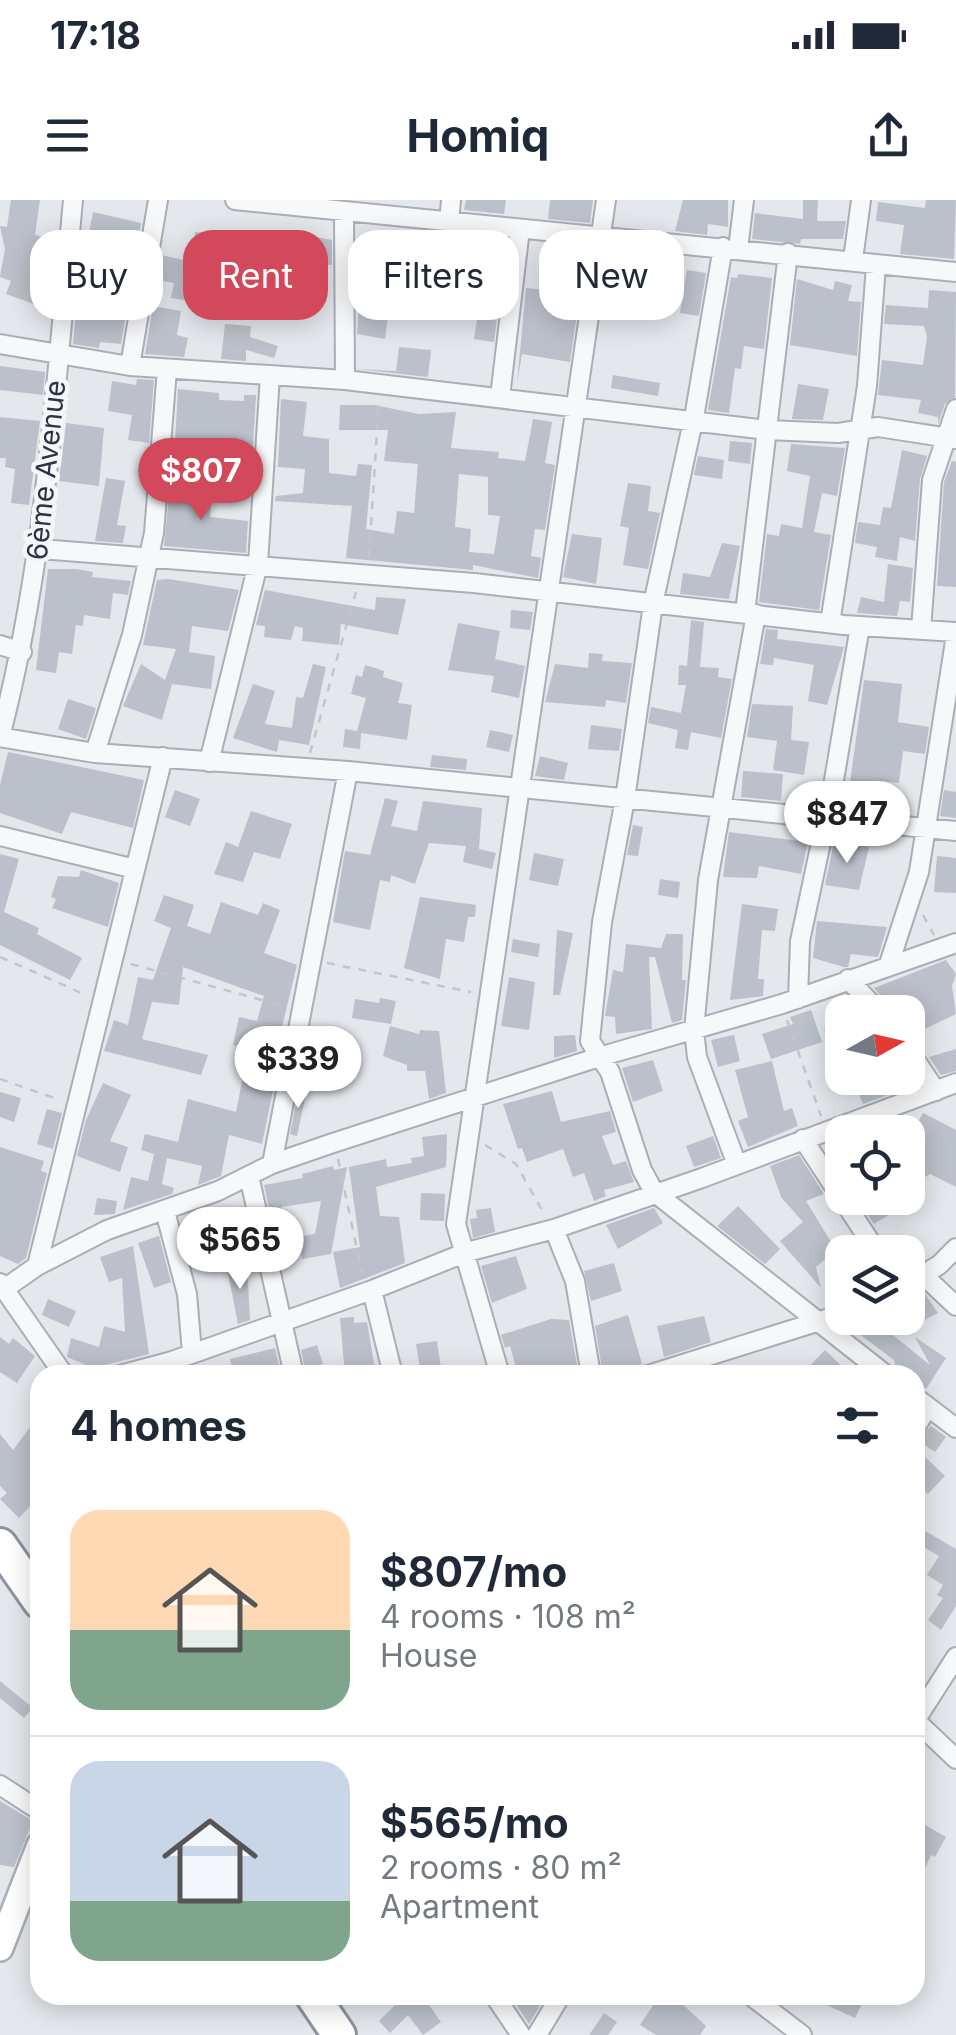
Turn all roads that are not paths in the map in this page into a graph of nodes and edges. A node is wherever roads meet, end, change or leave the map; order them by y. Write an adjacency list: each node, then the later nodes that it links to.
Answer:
1 (72, 200): 22 (street, 6ème Avenue)
2 (158, 200): 23 (street)
3 (235, 200): 8 (street)
4 (451, 200): 10 (street)
5 (606, 200): 12 (street)
6 (744, 200): 15 (street)
7 (861, 200): 17 (street)
8 (265, 201): 9 (street)
9 (344, 211): 10 (street); 26 (street)
10 (449, 222): 11 (street)
11 (520, 229): 13 (street); 27 (street)
12 (603, 230)
13 (539, 231)
14 (684, 244): 15 (street)
15 (730, 248): 16 (street); 30 (street)
16 (788, 253): 17 (street); 31 (street)
17 (853, 260): 18 (street)
18 (876, 265): 19 (street); 32 (street)
19 (956, 272)
20 (589, 320): 28 (street)
21 (0, 344): 22 (street)
22 (58, 354): 23 (street); 34 (street, 6ème Avenue)
23 (130, 366): 24 (street)
24 (168, 369): 25 (street); 35 (street)
25 (270, 375): 26 (street); 36 (street)
26 (346, 380): 27 (street)
27 (500, 397): 28 (street)
28 (576, 409): 30 (street); 37 (street)
29 (956, 409): 33 (street)
30 (693, 420): 31 (street); 38 (street)
31 (767, 430): 32 (street); 39 (street)
32 (860, 430): 33 (street); 40 (street)
33 (952, 438): 42 (street)
34 (40, 548): 35 (street); 45 (street, 6ème Avenue)
35 (150, 554): 36 (street); 47 (street)
36 (258, 564): 37 (street); 49 (street)
37 (546, 592): 38 (street); 51 (street)
38 (653, 604): 39 (street); 52 (street)
39 (751, 613): 40 (street); 53 (street)
40 (830, 623): 41 (street)
41 (860, 626): 42 (street); 54 (street)
42 (921, 630): 43 (street)
43 (956, 633): 55 (street)
44 (0, 645): 45 (street)
45 (22, 652): 46 (street, 6ème Avenue)
46 (0, 737): 47 (street)
47 (95, 753): 48 (street)
48 (163, 757): 49 (street); 58 (street)
49 (208, 762): 50 (street)
50 (348, 771): 51 (street); 71 (street)
51 (520, 790): 52 (street); 69 (street)
52 (626, 800): 53 (street); 65 (street)
53 (724, 806): 54 (street); 64 (street)
54 (826, 816): 55 (street); 63 (street)
55 (928, 829): 56 (street); 60 (street)
56 (956, 832)
57 (0, 836): 58 (street)
58 (134, 869): 80 (street)
59 (949, 945): 60 (street)
60 (890, 964): 61 (street)
61 (848, 979): 62 (street); 63 (street)
62 (864, 995)
63 (790, 1001): 64 (street)
64 (694, 1030): 65 (street); 72 (street)
65 (599, 1057): 69 (street); 74 (street)
66 (925, 1074): 68 (street)
67 (956, 1084): 68 (street)
68 (936, 1091): 70 (street)
69 (476, 1098): 71 (street); 79 (street)
70 (803, 1138): 72 (street); 77 (street)
71 (272, 1164): 73 (street)
72 (737, 1165): 74 (street)
73 (250, 1176): 75 (street); 87 (street)
74 (654, 1192): 76 (street); 88 (street)
75 (165, 1211): 80 (street); 89 (street)
76 (554, 1228): 79 (street); 95 (street)
77 (866, 1235)
78 (956, 1248): 81 (street)
79 (466, 1252): 84 (street); 94 (street)
80 (37, 1266): 82 (street)
81 (925, 1272)
82 (2, 1286): 90 (street)
83 (925, 1286): 85 (street)
84 (372, 1290): 87 (street); 93 (street)
85 (956, 1306)
86 (825, 1321): 88 (street)
87 (282, 1322): 89 (street); 92 (street)
88 (819, 1324): 96 (street); 97 (street)
89 (192, 1354): 91 (street)
90 (57, 1365)
91 (154, 1365)
92 (292, 1365)
93 (391, 1365)
94 (497, 1365)
95 (589, 1365)
96 (682, 1365)
97 (873, 1365)
98 (925, 1404): 99 (street)
99 (956, 1428)
100 (0, 1545): 101 (highway)
101 (30, 1588)
102 (956, 1657): 103 (street)
103 (925, 1705)
104 (925, 1731): 105 (street)
105 (956, 1760)
106 (0, 1785): 107 (street)
107 (30, 1804)
108 (30, 1871): 109 (street)
109 (0, 1948)
110 (319, 2005): 114 (highway)
111 (501, 2005): 115 (street)
112 (555, 2005): 116 (street)
113 (763, 2005): 117 (street)
114 (339, 2035)
115 (522, 2035)
116 (537, 2035)
117 (802, 2035)

